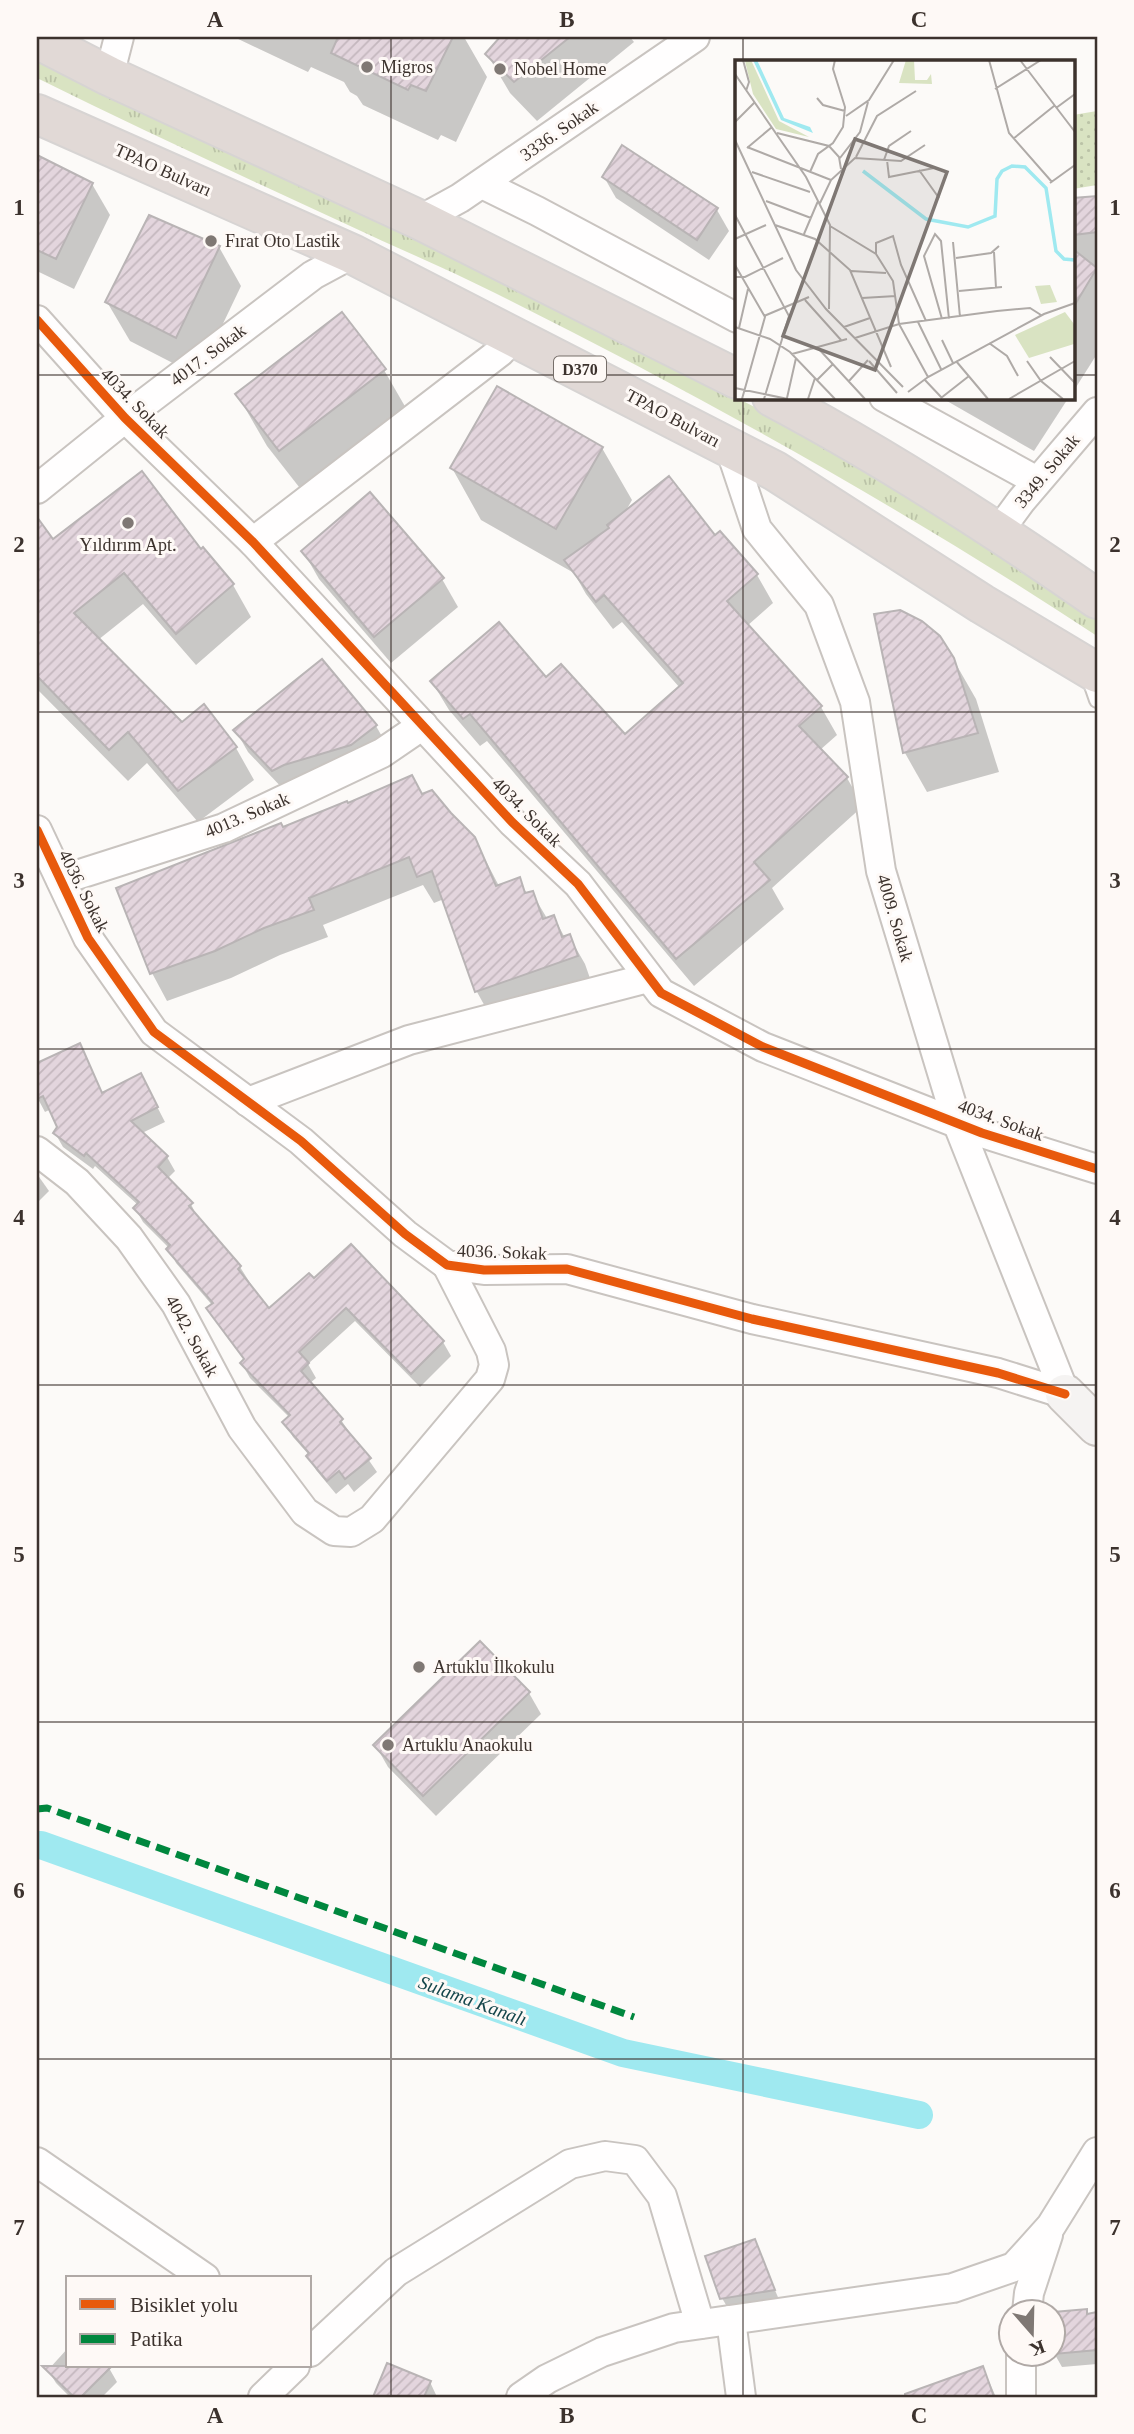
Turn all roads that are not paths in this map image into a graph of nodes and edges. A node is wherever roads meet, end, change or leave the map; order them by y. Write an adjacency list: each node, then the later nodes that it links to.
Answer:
1 (119, 37): 4 (street)
2 (695, 37): 6 (street, 3336. Sokak)
3 (37, 38): 4 (highway)
4 (109, 76): 7 (highway)
5 (37, 114): 8 (highway, TPAO Bulvarı / D370)
6 (482, 184): 7 (street, 3336. Sokak); 9 (street)
7 (420, 220): 12 (highway)
8 (352, 254): 11 (highway, TPAO Bulvarı / D370); 16 (street, 4017. Sokak)
9 (735, 317)
10 (37, 320): 16 (street, 4034. Sokak)
11 (515, 336): 17 (highway, TPAO Bulvarı / D370); 21 (street)
12 (735, 378)
13 (776, 399): 20 (highway)
14 (888, 399): 18 (street)
15 (1097, 412): 18 (street, 3349. Sokak)
16 (125, 418): 19 (street, 4017. Sokak); 21 (street, 4034. Sokak)
17 (730, 448): 23 (highway, TPAO Bulvarı / D370); 30 (street, 4009. Sokak)
18 (1037, 481): 20 (street, 3349. Sokak)
19 (37, 489)
20 (999, 531): 22 (highway)
21 (253, 542): 25 (street, 4034. Sokak)
22 (1097, 599)
23 (1090, 668): 24 (lane)
24 (1097, 700)
25 (423, 725): 27 (street, 4013. Sokak); 28 (street, 4034. Sokak)
26 (37, 831): 27 (street, 4036. Sokak)
27 (61, 880): 29 (street, 4036. Sokak)
28 (648, 978): 29 (street); 30 (street, 4034. Sokak)
29 (248, 1102): 33 (street, 4036. Sokak)
30 (957, 1122): 32 (street, 4034. Sokak); 34 (street, 4009. Sokak)
31 (37, 1151): 33 (street, 4042. Sokak)
32 (1097, 1169)
33 (447, 1265): 34 (street, 4036. Sokak)
34 (1065, 1394): 35 (street)
35 (1097, 1426)
36 (1097, 2152): 38 (street)
37 (37, 2162): 39 (street)
38 (1051, 2226): 40 (street); 41 (street)
39 (202, 2276)
40 (1028, 2298)
41 (731, 2320): 42 (street); 48 (street)
42 (700, 2325): 43 (street); 47 (street)
43 (312, 2348)
44 (292, 2368): 46 (street)
45 (1021, 2368): 49 (street)
46 (263, 2397)
47 (521, 2397)
48 (741, 2397)
49 (1021, 2397)

